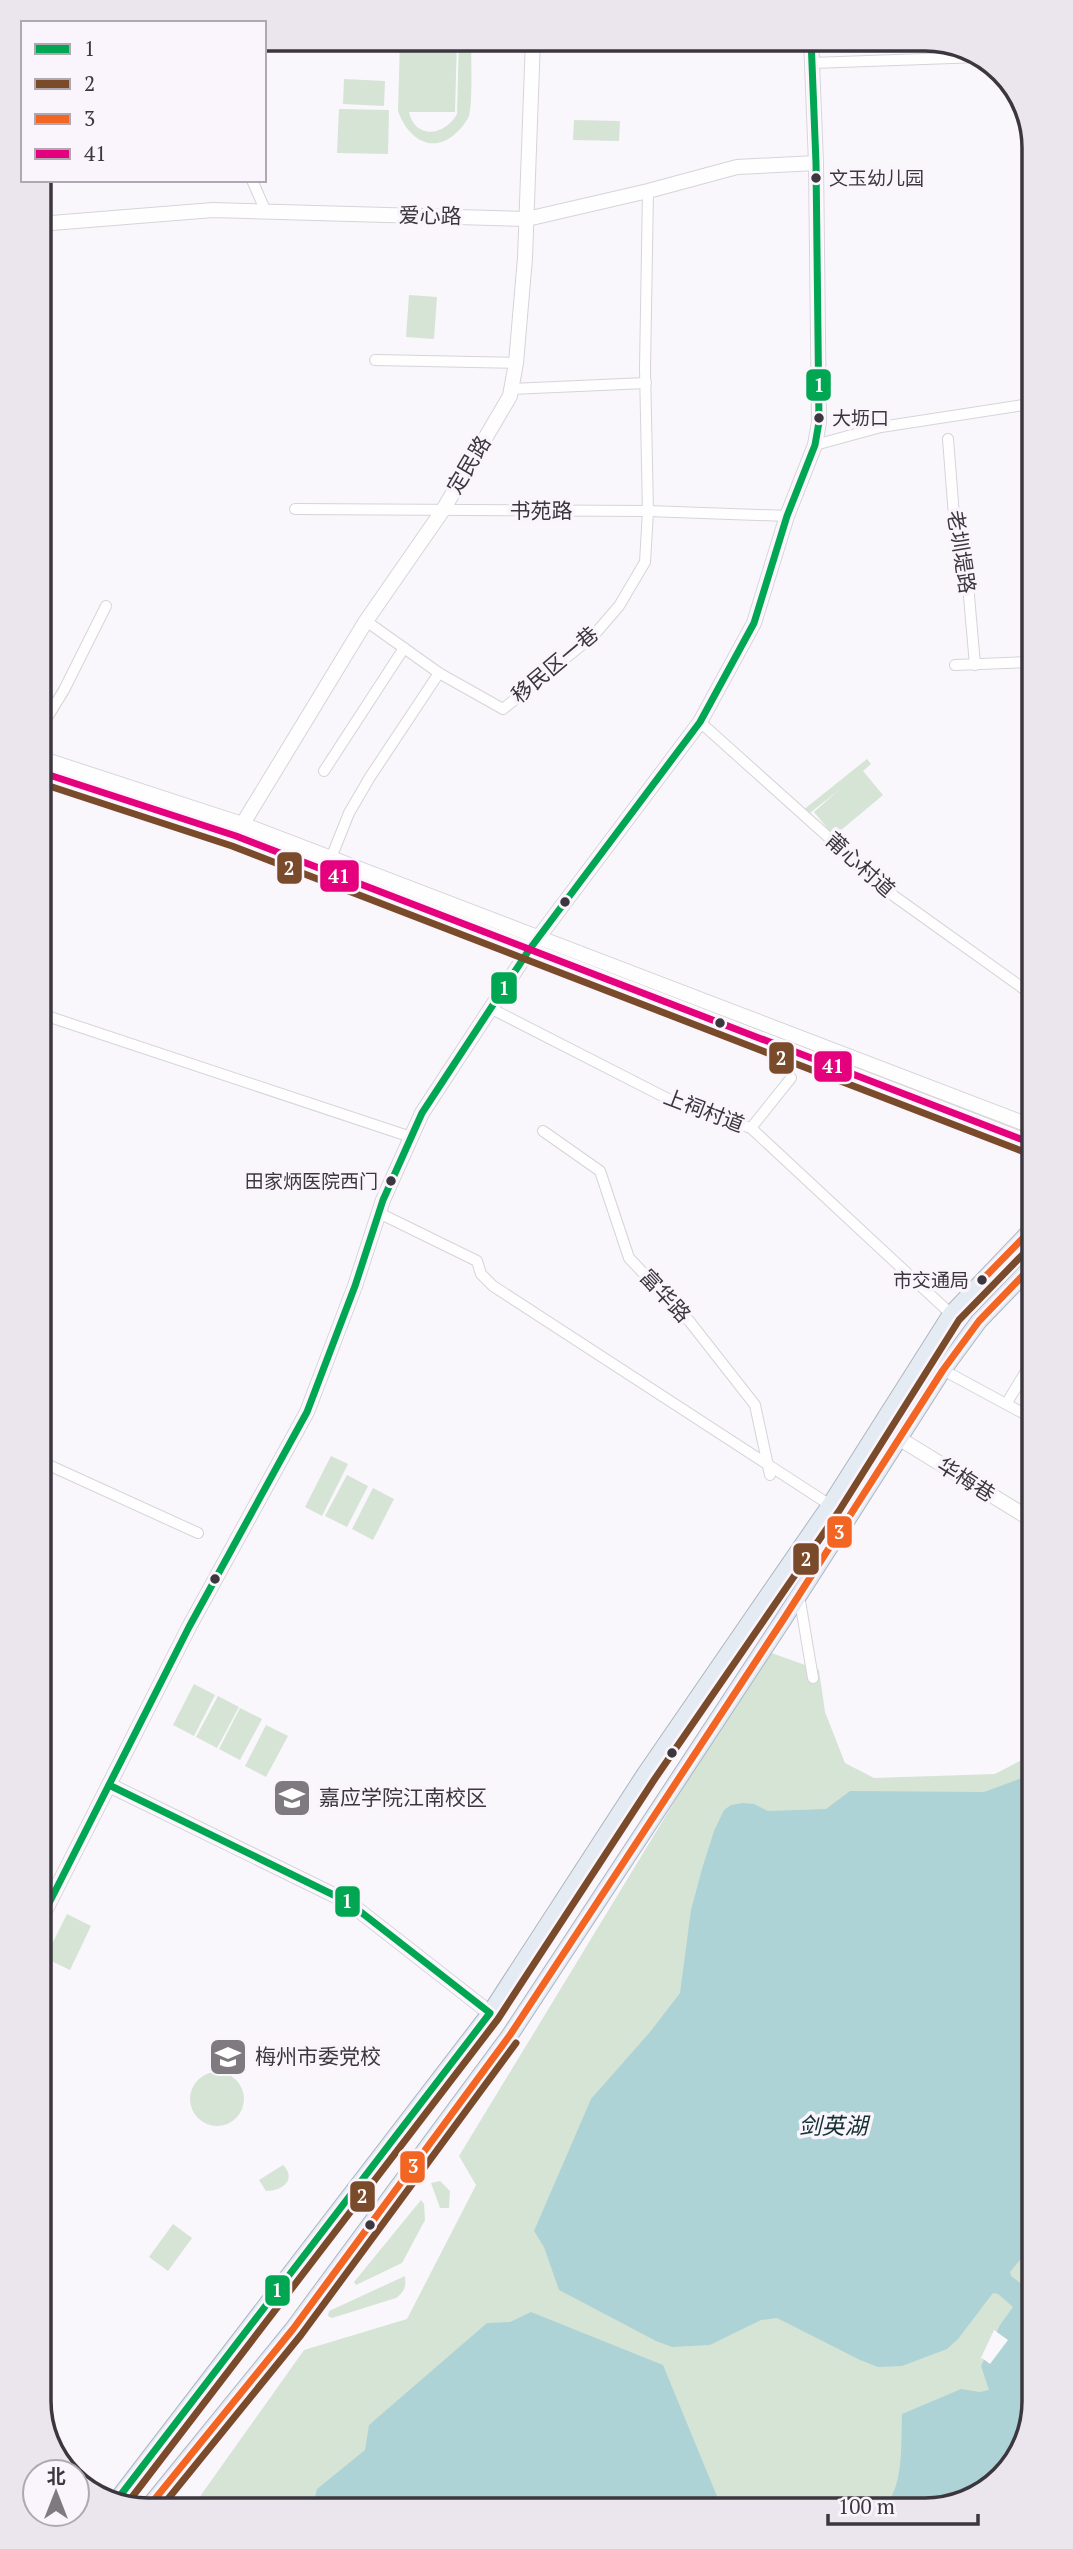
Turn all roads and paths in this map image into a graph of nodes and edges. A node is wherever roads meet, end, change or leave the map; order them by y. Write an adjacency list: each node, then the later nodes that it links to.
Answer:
1 (533, 51): 9 (street, 定民路)
2 (812, 51): 4 (street)
3 (961, 58): 4 (street)
4 (812, 63): 5 (street)
5 (816, 163): 7 (street, 爱心路); 17 (street)
6 (252, 182): 8 (street)
7 (648, 191): 9 (street, 爱心路); 13 (street)
8 (266, 212): 9 (street, 爱心路); 10 (street, 爱心路)
9 (527, 219): 12 (street, 定民路)
10 (51, 222)
11 (375, 360): 12 (street)
12 (516, 363): 14 (street, 定民路)
13 (646, 383): 14 (street); 20 (street)
14 (511, 389): 19 (street, 定民路)
15 (1022, 405): 17 (street)
16 (948, 439): 27 (street, 老圳堤路)
17 (815, 445): 21 (street)
18 (295, 509): 19 (street, 书苑路)
19 (443, 510): 20 (street, 书苑路); 23 (street, 定民路)
20 (648, 511): 21 (street, 书苑路); 28 (street, 移民区一巷)
21 (787, 516): 30 (street)
22 (106, 606): 29 (street)
23 (366, 621): 24 (street, 移民区一巷); 34 (street, 定民路)
24 (404, 648): 28 (street, 移民区一巷); 32 (street)
25 (1022, 662): 27 (street)
26 (955, 665): 27 (street)
27 (975, 665)
28 (439, 673): 35 (street)
29 (51, 711)
30 (700, 722): 36 (street); 38 (street, 莆心村道)
31 (51, 762): 34 (street)
32 (324, 771)
33 (51, 775): 34 (street)
34 (239, 830): 35 (street); 37 (street)
35 (331, 858): 36 (street)
36 (539, 937): 37 (street); 42 (street)
37 (529, 950): 39 (street); 46 (street)
38 (1022, 988)
39 (489, 1008): 43 (street, 上祠村道); 45 (street)
40 (51, 1017): 45 (street)
41 (791, 1078): 43 (street)
42 (1022, 1123)
43 (751, 1128): 50 (street, 上祠村道)
44 (543, 1131): 57 (street, 富华路)
45 (411, 1137): 47 (street)
46 (1022, 1140)
47 (379, 1213): 58 (street); 65 (street)
48 (1022, 1239): 50 (main road)
49 (1022, 1276): 51 (main road)
50 (951, 1314): 58 (main road)
51 (943, 1370): 54 (street); 55 (main road)
52 (1022, 1378): 53 (street)
53 (1008, 1401)
54 (1022, 1413)
55 (900, 1439): 59 (street, 华梅巷); 62 (main road)
56 (51, 1466): 60 (street)
57 (770, 1475)
58 (830, 1504): 61 (main road)
59 (1022, 1514)
60 (198, 1534)
61 (792, 1560): 62 (main road); 67 (main road)
62 (814, 1572): 63 (main road)
63 (799, 1595): 64 (street); 69 (main road)
64 (813, 1678)
65 (109, 1785): 66 (street); 67 (street)
66 (51, 1899)
67 (490, 2013): 68 (main road)
68 (121, 2494)
69 (156, 2498)

